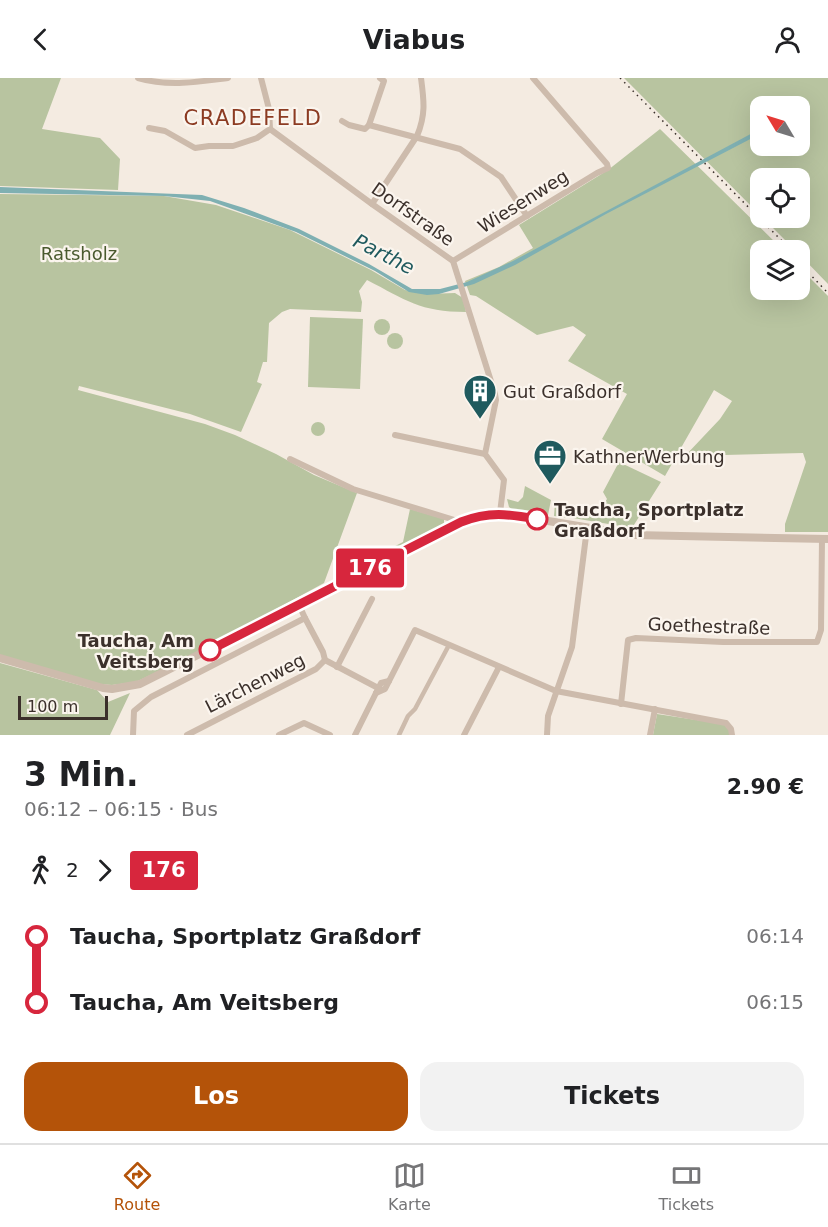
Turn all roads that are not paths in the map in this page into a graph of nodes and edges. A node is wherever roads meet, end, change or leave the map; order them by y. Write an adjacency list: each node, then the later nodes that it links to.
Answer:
1 (138, 78): 2 (street)
2 (228, 78)
3 (261, 78): 10 (street)
4 (380, 78): 8 (street)
5 (421, 78): 11 (street)
6 (533, 78): 13 (street, Wiesenweg)
7 (342, 121): 8 (street)
8 (369, 125): 11 (street)
9 (149, 128): 10 (street)
10 (270, 129): 12 (street, Dorfstraße)
11 (417, 136): 12 (street); 13 (street)
12 (372, 204): 14 (street, Dorfstraße)
13 (526, 216): 14 (street, Wiesenweg)
14 (453, 261): 16 (street, Dorfstraße)
15 (395, 435): 16 (street)
16 (485, 454): 18 (street)
17 (290, 459): 19 (street)
18 (500, 513): 19 (street); 20 (street)
19 (461, 522): 23 (street)
20 (587, 528): 21 (street); 32 (street)
21 (825, 539): 33 (street, Goethestraße)
22 (372, 599): 28 (street)
23 (299, 605): 24 (street, Lärchenweg); 26 (street)
24 (305, 618): 27 (street, Lärchenweg); 35 (street)
25 (449, 645): 29 (street); 30 (street); 40 (street)
26 (0, 658)
27 (325, 660): 28 (street); 36 (street, Lärchenweg)
28 (337, 667): 30 (street)
29 (499, 667): 32 (street); 41 (street)
30 (382, 688): 31 (street); 39 (street)
31 (394, 691)
32 (556, 692): 33 (street); 42 (street)
33 (621, 704): 34 (street)
34 (655, 709): 43 (street); 44 (street)
35 (133, 735)
36 (187, 735)
37 (279, 735): 38 (street)
38 (330, 735)
39 (356, 735)
40 (399, 735)
41 (464, 735)
42 (547, 735)
43 (650, 735)
44 (732, 735)

